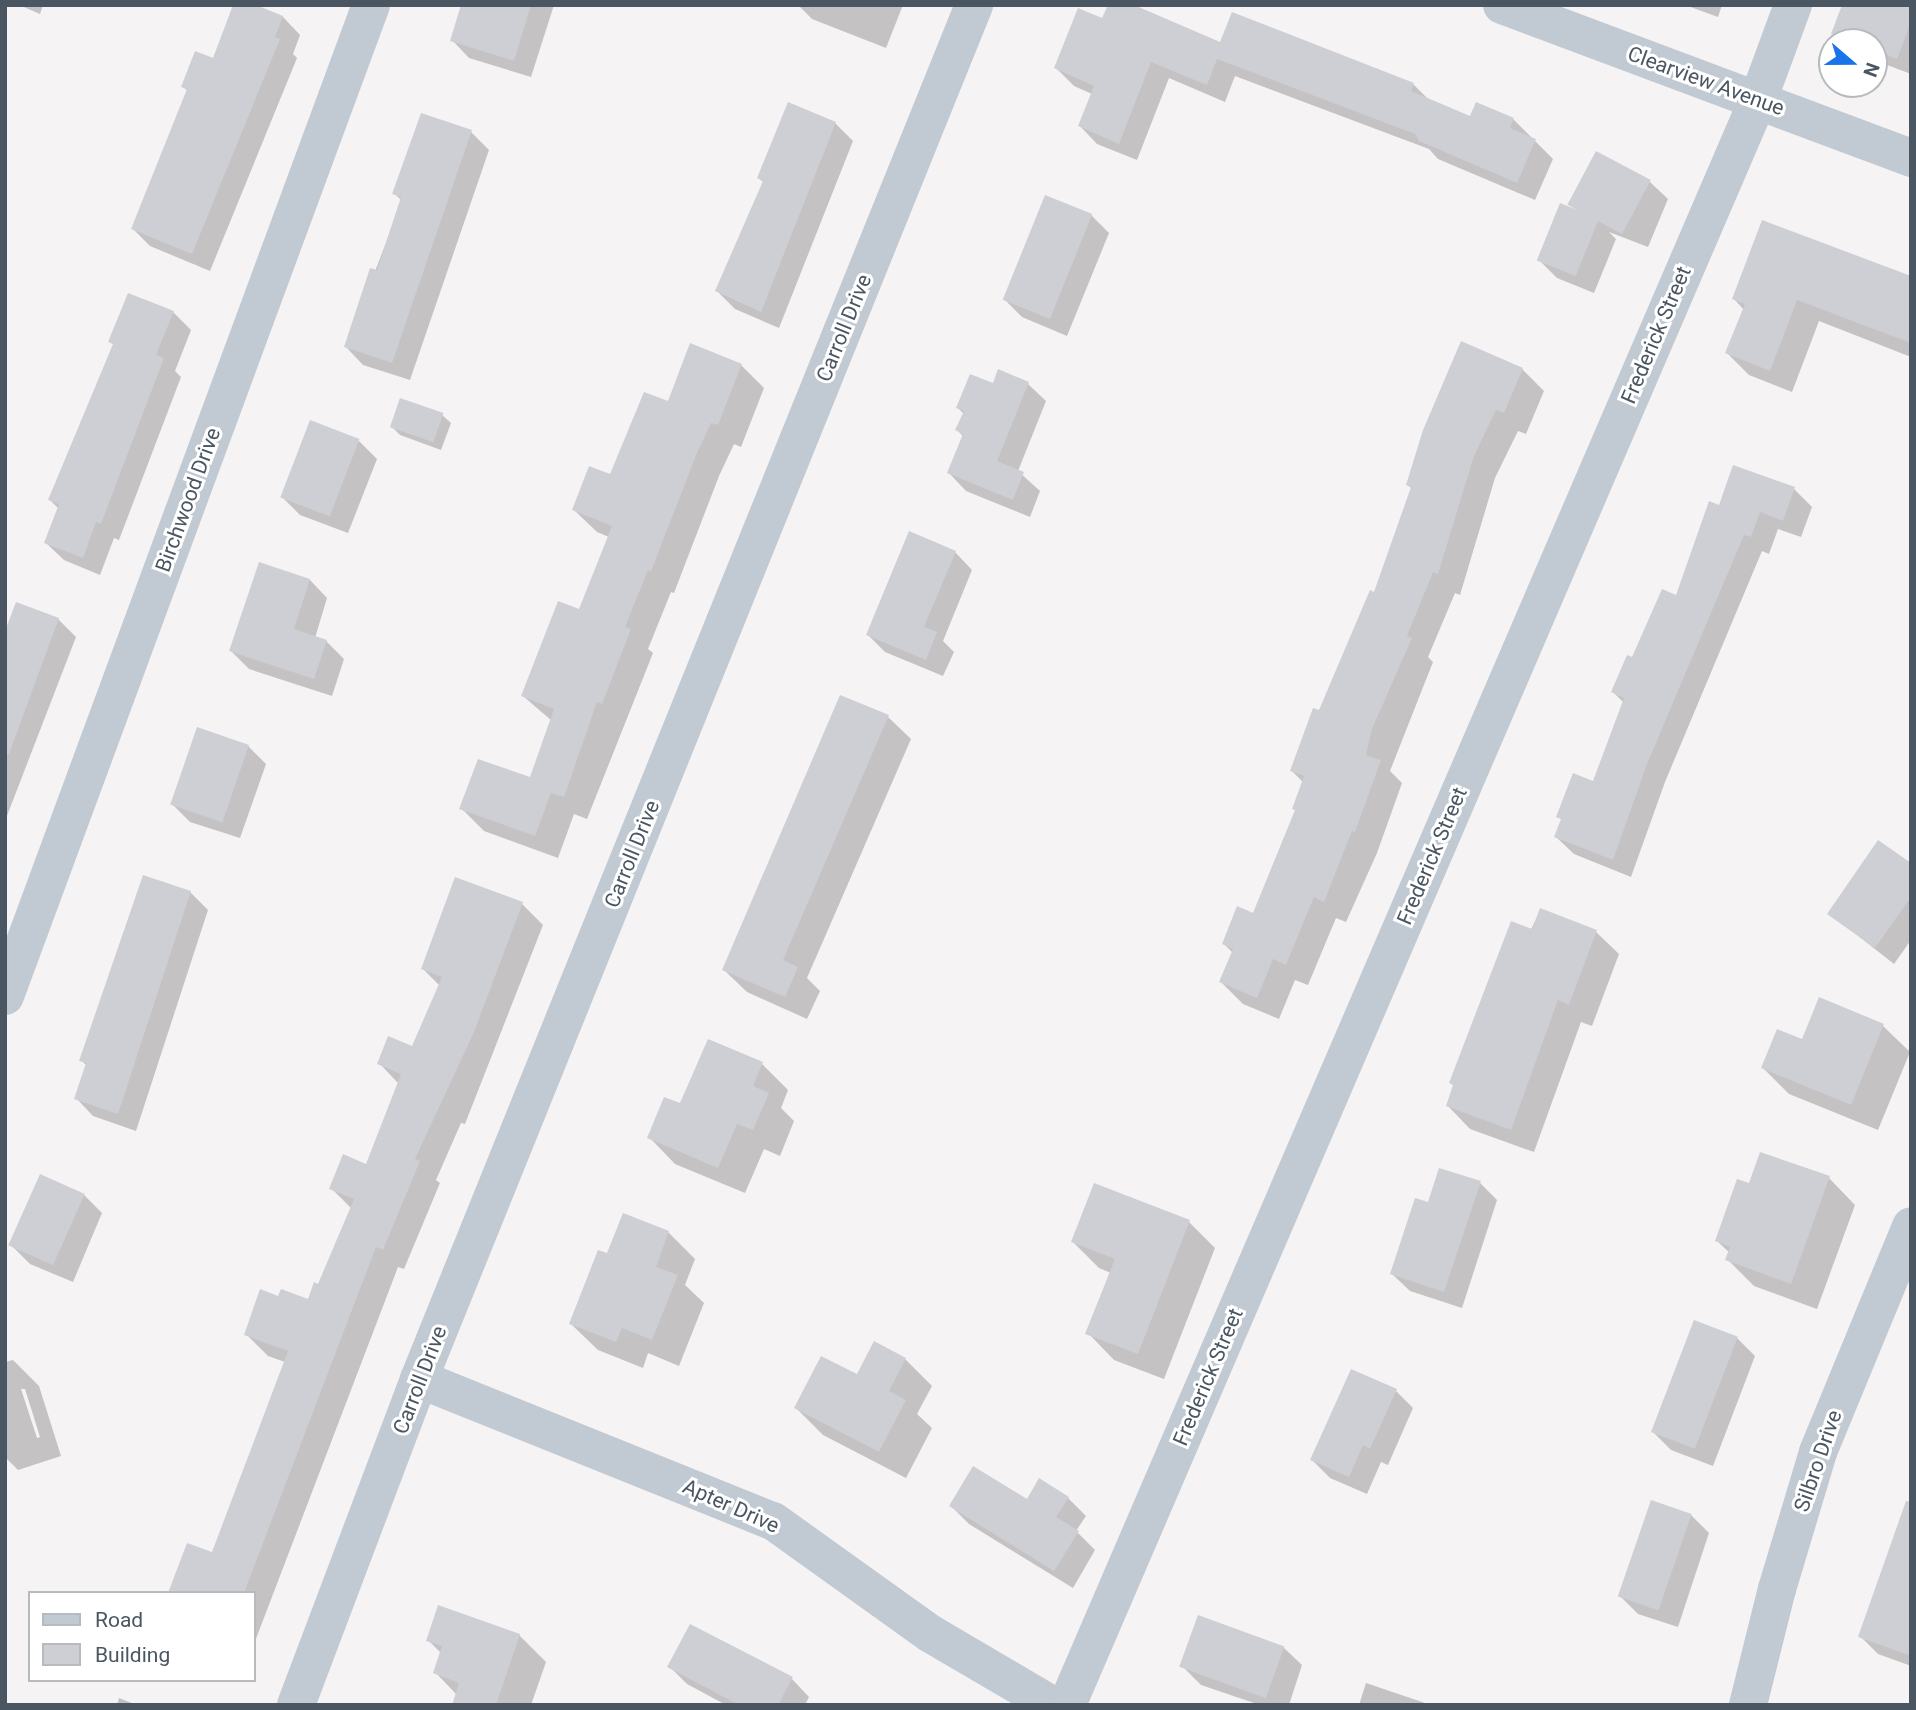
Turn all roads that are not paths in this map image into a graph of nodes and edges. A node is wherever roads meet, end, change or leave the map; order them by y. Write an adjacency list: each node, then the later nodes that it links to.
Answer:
1 (371, 5): 7 (street, Birchwood Drive)
2 (974, 5): 9 (street, Carroll Drive)
3 (1502, 5): 5 (street, Clearview Avenue)
4 (1793, 5): 5 (street, Frederick Street)
5 (1758, 100): 6 (street, Clearview Avenue); 12 (street, Frederick Street)
6 (1911, 158)
7 (5, 996)
8 (1911, 1226): 13 (street, Silbro Drive)
9 (419, 1379): 10 (street, Carroll Drive); 11 (street, Apter Drive)
10 (296, 1705)
11 (1052, 1705)
12 (1067, 1705)
13 (1748, 1705)

